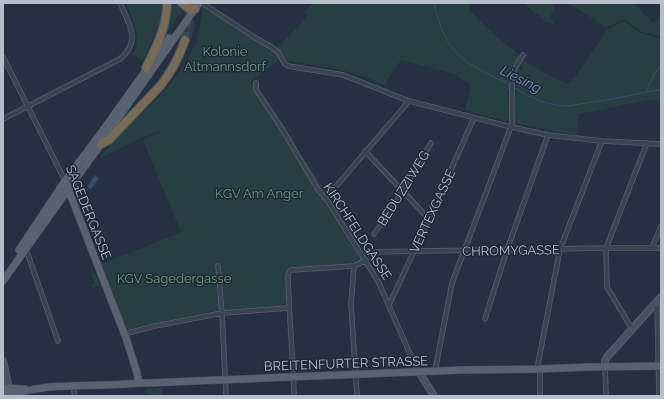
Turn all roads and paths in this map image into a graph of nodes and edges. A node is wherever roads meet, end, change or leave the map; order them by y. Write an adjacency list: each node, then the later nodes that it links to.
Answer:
1 (120, 3): 11 (street)
2 (167, 3): 8 (highway)
3 (202, 3): 10 (street)
4 (190, 5): 8 (main road); 19 (main road)
5 (184, 40): 19 (highway)
6 (3, 56): 11 (street, SAGEDERGASSE)
7 (523, 56): 14 (street)
8 (146, 68): 22 (main road)
9 (256, 83): 25 (street, KIRCHFELDGASSE)
10 (409, 101): 12 (street); 21 (street)
11 (28, 106): 13 (street); 22 (street, SAGEDERGASSE)
12 (474, 118): 14 (street); 26 (street, VERTEXGASSE)
13 (3, 119)
14 (511, 127): 15 (street); 33 (street)
15 (548, 135): 16 (street); 34 (street)
16 (602, 141): 18 (street); 35 (street)
17 (431, 143): 24 (street, BEDUZZIWEG)
18 (648, 143): 20 (street); 29 (street)
19 (101, 144): 23 (main road)
20 (661, 144)
21 (365, 151): 24 (street); 25 (street)
22 (65, 181): 23 (main road, SAGEDERGASSE); 41 (main road)
23 (68, 189): 32 (main road); 49 (main road, SAGEDERGASSE)
24 (402, 191): 26 (street); 28 (street, BEDUZZIWEG)
25 (324, 197): 37 (street, KIRCHFELDGASSE)
26 (429, 220): 36 (street, VERTEXGASSE)
27 (661, 226): 30 (street)
28 (374, 234)
29 (606, 248): 30 (street, CHROMYGASSE); 35 (street, CHROMYGASSE); 48 (street)
30 (652, 248): 31 (street, CHROMYGASSE)
31 (661, 248)
32 (25, 249): 42 (main road); 50 (street)
33 (464, 250): 34 (street, CHROMYGASSE); 36 (street, CHROMYGASSE); 55 (street)
34 (507, 250): 35 (street, CHROMYGASSE); 47 (street)
35 (560, 250): 54 (street)
36 (414, 251): 37 (street, CHROMYGASSE); 44 (street, VERTEXGASSE)
37 (362, 254): 38 (street, KIRCHFELDGASSE)
38 (366, 260): 40 (street); 44 (street, KIRCHFELDGASSE)
39 (218, 266): 46 (street)
40 (354, 266): 45 (street); 57 (street)
41 (3, 273)
42 (3, 281)
43 (659, 299): 48 (street); 52 (street)
44 (389, 305): 56 (street, KIRCHFELDGASSE)
45 (289, 308): 46 (street); 58 (street)
46 (222, 313): 49 (street); 59 (street)
47 (485, 319)
48 (632, 329): 53 (street)
49 (124, 334): 60 (main road, SAGEDERGASSE)
50 (58, 341)
51 (3, 361): 62 (street)
52 (660, 366): 53 (main road, BREITENFURTER STRASSE); 70 (street)
53 (605, 367): 54 (main road, BREITENFURTER STRASSE); 69 (street)
54 (539, 369): 55 (main road, BREITENFURTER STRASSE); 68 (street)
55 (435, 371): 56 (main road, BREITENFURTER STRASSE)
56 (418, 372): 57 (main road, BREITENFURTER STRASSE); 67 (street, KIRCHFELDGASSE)
57 (356, 374): 58 (main road, BREITENFURTER STRASSE); 66 (street)
58 (294, 377): 59 (main road, BREITENFURTER STRASSE); 65 (street)
59 (225, 380): 60 (main road, BREITENFURTER STRASSE); 64 (street)
60 (139, 383): 61 (main road, BREITENFURTER STRASSE)
61 (73, 386): 62 (main road, BREITENFURTER STRASSE); 63 (street)
62 (7, 393)
63 (75, 396)
64 (226, 396)
65 (294, 396)
66 (357, 396)
67 (434, 396)
68 (540, 396)
69 (606, 396)
70 (659, 396)

